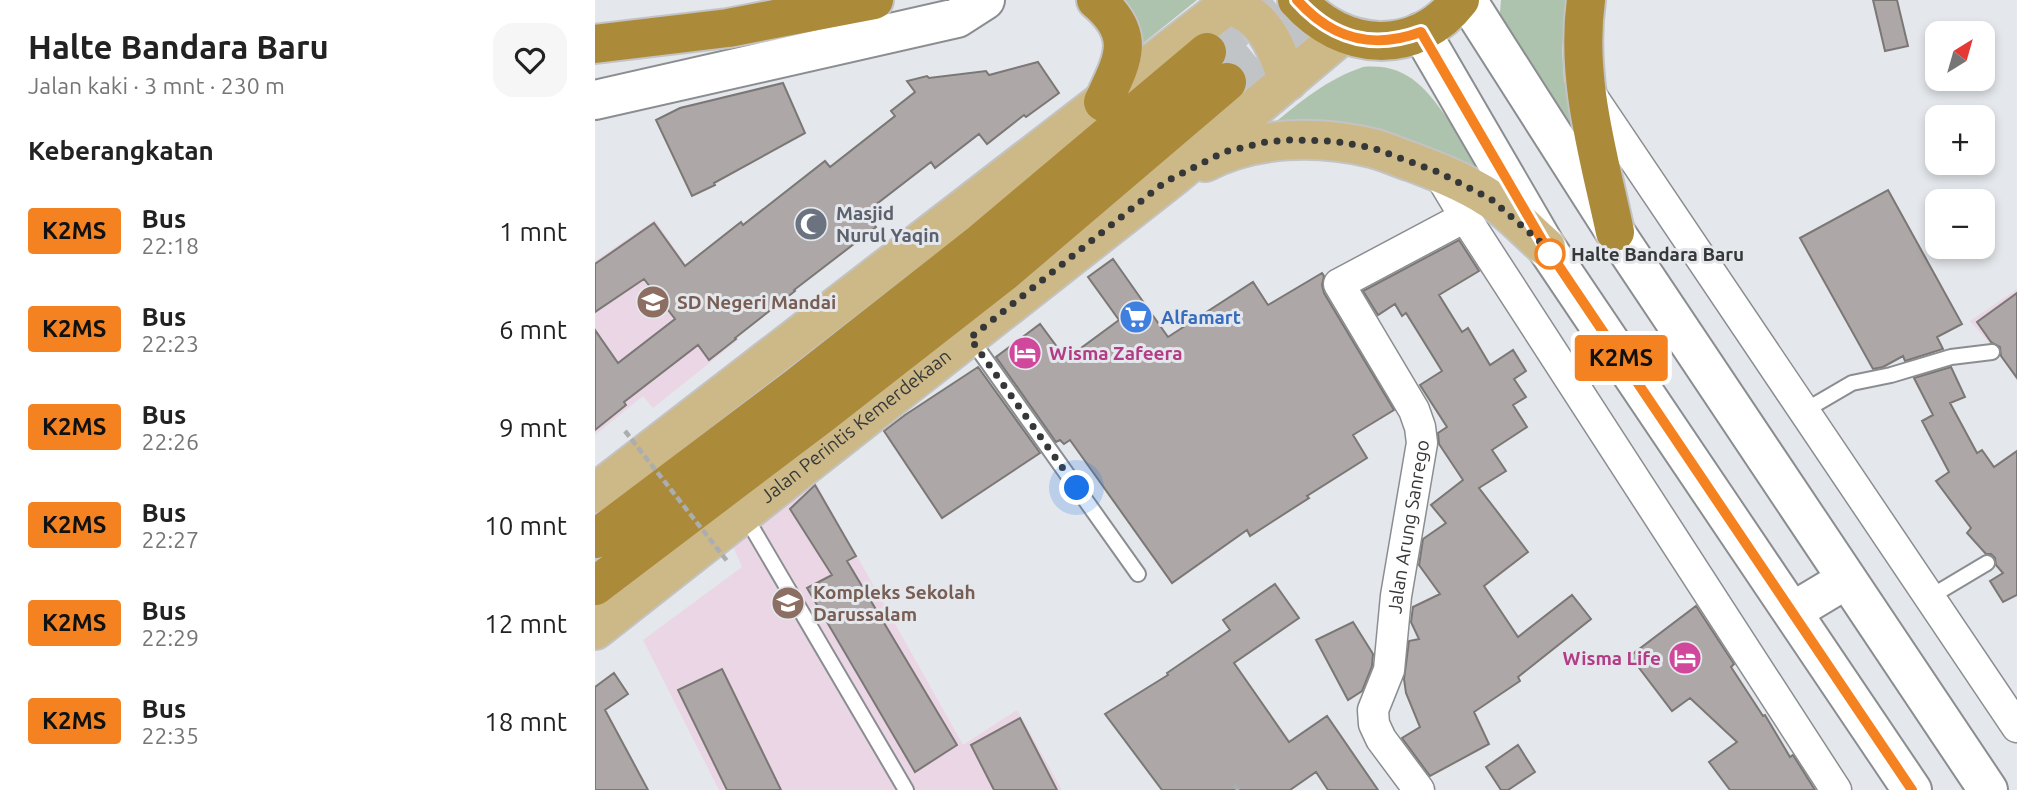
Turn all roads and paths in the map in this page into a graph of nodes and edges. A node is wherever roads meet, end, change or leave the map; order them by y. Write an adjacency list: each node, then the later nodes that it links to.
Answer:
1 (874, 0): 11 (highway)
2 (985, 0): 14 (main road)
3 (1095, 0): 15 (highway)
4 (1297, 0): 10 (highway)
5 (1460, 0): 9 (highway)
6 (1467, 0): 19 (main road)
7 (1586, 0): 13 (highway)
8 (1230, 3): 12 (main road); 15 (main road)
9 (1421, 32): 10 (highway); 20 (main road)
10 (1343, 34): 12 (main road, Jalan Perintis Kemerdekaan)
11 (595, 44)
12 (1288, 81): 17 (main road, Jalan Perintis Kemerdekaan)
13 (1585, 86): 19 (highway); 23 (street)
14 (595, 100)
15 (1103, 103): 25 (main road)
16 (1438, 172): 17 (main road); 18 (street); 20 (main road)
17 (1165, 182): 21 (main road, Jalan Perintis Kemerdekaan)
18 (1465, 217): 38 (street, Jalan Arung Sanrego); 39 (street)
19 (1615, 232): 31 (main road)
20 (1546, 247): 34 (main road)
21 (970, 338): 26 (main road, Jalan Perintis Kemerdekaan); 30 (lane)
22 (1992, 352): 23 (lane)
23 (1804, 411): 33 (street)
24 (625, 431): 28 (path, bridge)
25 (595, 493)
26 (744, 514): 35 (main road, Jalan Perintis Kemerdekaan); 37 (lane)
27 (595, 539): 32 (highway, Jalan Perintis Kemerdekaan)
28 (727, 561)
29 (1987, 563): 33 (lane)
30 (1138, 574)
31 (1847, 579): 34 (main road); 41 (main road)
32 (595, 586)
33 (1930, 597): 36 (street)
34 (1792, 612): 40 (main road)
35 (595, 630)
36 (2017, 727)
37 (906, 790)
38 (1419, 790)
39 (1836, 790)
40 (1912, 790)
41 (1988, 790)

